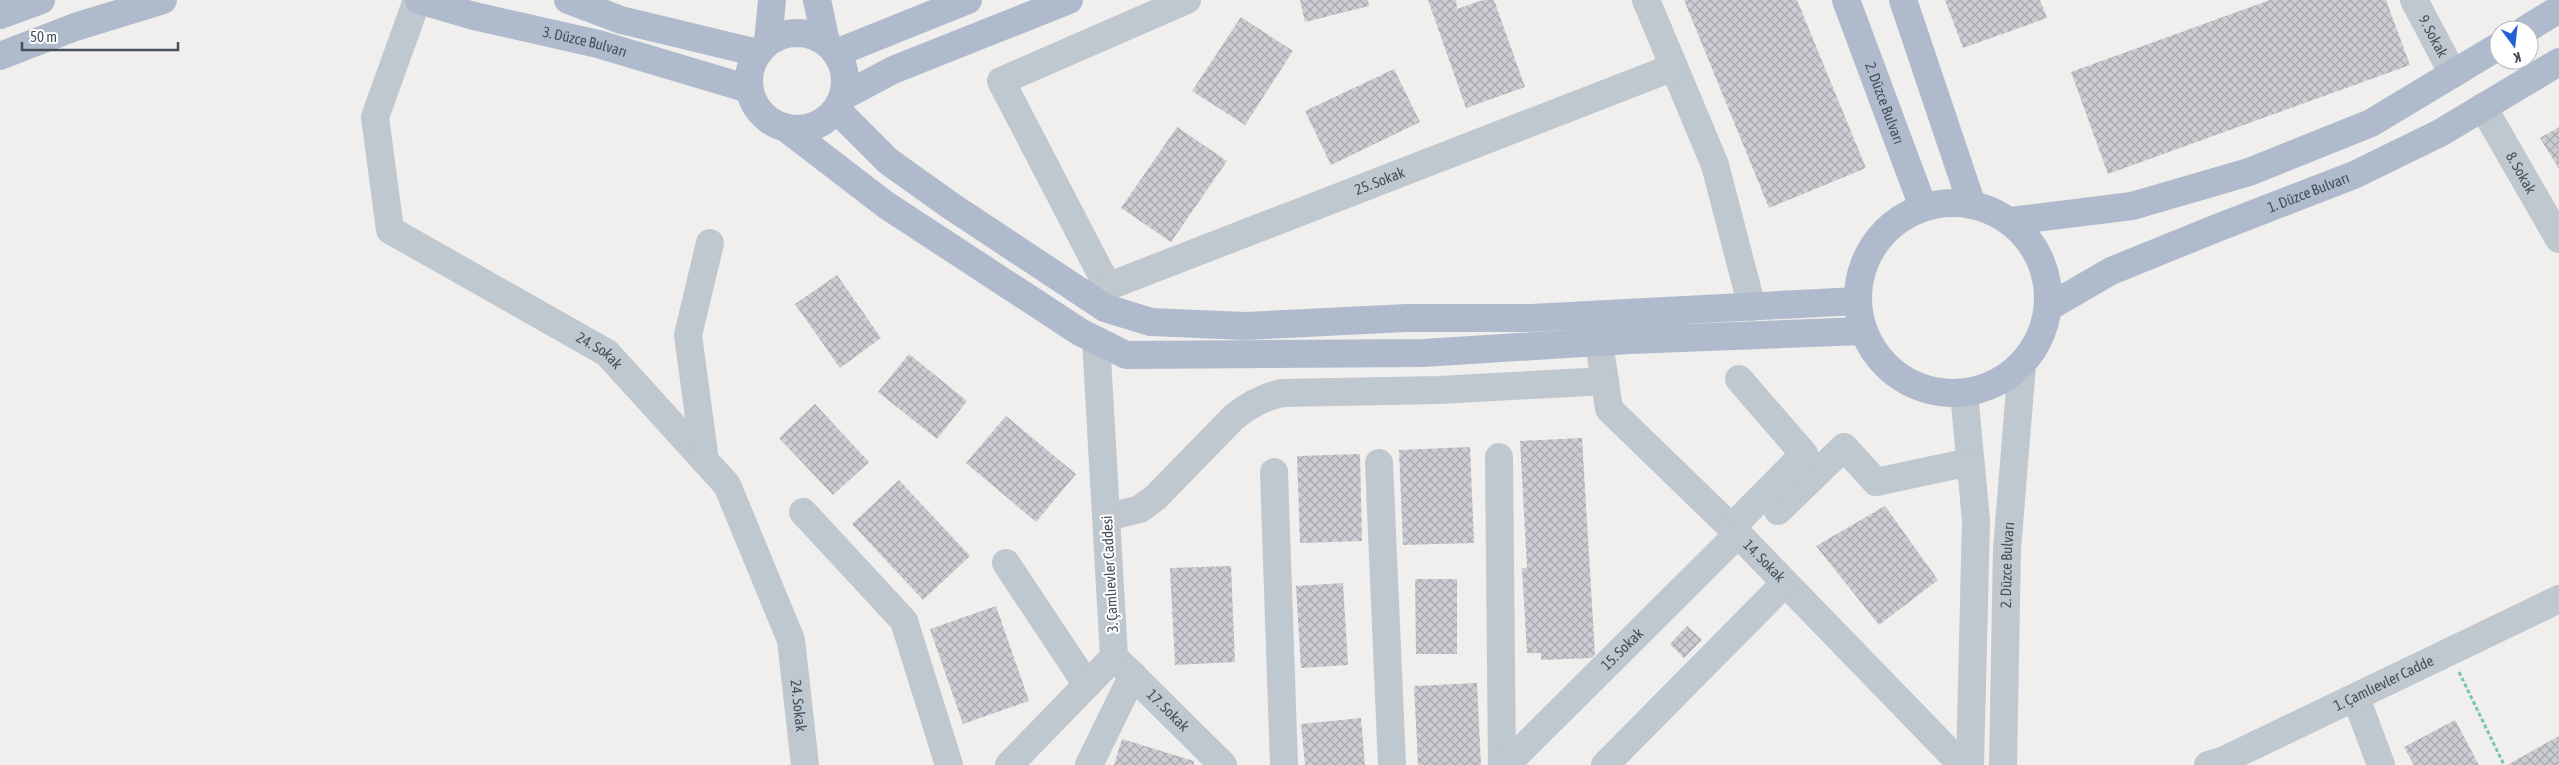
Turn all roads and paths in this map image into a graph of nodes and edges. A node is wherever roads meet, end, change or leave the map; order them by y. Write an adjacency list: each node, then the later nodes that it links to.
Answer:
1 (41, 0): 15 (main road)
2 (163, 0): 20 (main road)
3 (418, 0): 24 (main road, 3. Düzce Bulvarı); 45 (street, 24. Sokak)
4 (568, 0): 18 (main road, 3. Düzce Bulvarı)
5 (772, 0): 18 (main road)
6 (817, 0): 17 (main road)
7 (968, 0): 17 (main road)
8 (1069, 0): 25 (main road)
9 (1187, 0): 33 (street)
10 (1646, 0): 22 (street)
11 (1846, 0): 29 (main road, 2. Düzce Bulvarı)
12 (1903, 0): 28 (main road)
13 (2414, 0): 23 (street, 9. Sokak)
14 (2559, 9): 16 (main road)
15 (0, 14)
16 (2539, 21)
17 (831, 47): 18 (main road); 25 (main road)
18 (763, 48): 24 (main road)
19 (2489, 52): 23 (main road)
20 (0, 56)
21 (2559, 62): 26 (main road, 1. Düzce Bulvarı)
22 (1674, 67): 33 (street, 25. Sokak); 35 (street)
23 (2453, 74): 30 (main road)
24 (749, 89): 27 (main road)
25 (840, 103): 27 (main road); 33 (main road)
26 (2483, 107): 31 (street, 8. Sokak); 36 (main road, 1. Düzce Bulvarı)
27 (787, 129): 38 (main road)
28 (1972, 205): 29 (main road); 30 (main road)
29 (1923, 207): 34 (main road)
30 (2010, 221): 36 (main road)
31 (2559, 238)
32 (710, 243): 45 (street)
33 (1097, 291): 35 (main road)
34 (1857, 301): 35 (main road); 37 (main road)
35 (1752, 307)
36 (2049, 307): 40 (main road)
37 (1863, 331): 39 (main road); 43 (main road)
38 (1096, 340): 39 (main road); 51 (street, 3. Çamlıevler Caddesi)
39 (1599, 342): 42 (street, 14. Sokak)
40 (2022, 365): 43 (main road); 72 (street, 2. Düzce Bulvarı)
41 (1739, 379): 52 (street, 15. Sokak)
42 (1605, 381): 51 (street); 52 (street, 14. Sokak)
43 (1964, 393): 46 (street)
44 (1499, 457): 68 (street)
45 (705, 461): 62 (street, 24. Sokak)
46 (1970, 462): 49 (street); 71 (street)
47 (1379, 463): 67 (street)
48 (1274, 472): 66 (street)
49 (1778, 511)
50 (803, 512): 63 (street)
51 (1108, 516): 57 (street, 3. Çamlıevler Caddesi)
52 (1735, 531): 54 (street, 14. Sokak); 68 (street, 15. Sokak)
53 (1006, 563): 58 (street)
54 (1784, 584): 69 (street); 70 (street, 14. Sokak)
55 (2559, 599): 56 (street, 1. Çamlıevler Cadde)
56 (2450, 653): 59 (street, 1. Çamlıevler Cadde); 75 (path)
57 (1124, 666): 58 (street); 61 (street, 17. Sokak); 65 (street)
58 (1087, 685): 64 (street)
59 (2356, 698): 60 (street, 1. Çamlıevler Cadde); 74 (street)
60 (2251, 757): 73 (street, 1. Çamlıevler Cadde)
61 (1218, 763)
62 (806, 765)
63 (949, 765)
64 (1009, 765)
65 (1089, 765)
66 (1284, 765)
67 (1392, 765)
68 (1504, 765)
69 (1605, 765)
70 (1962, 765)
71 (1970, 765)
72 (2003, 765)
73 (2208, 765)
74 (2381, 765)
75 (2504, 765)

